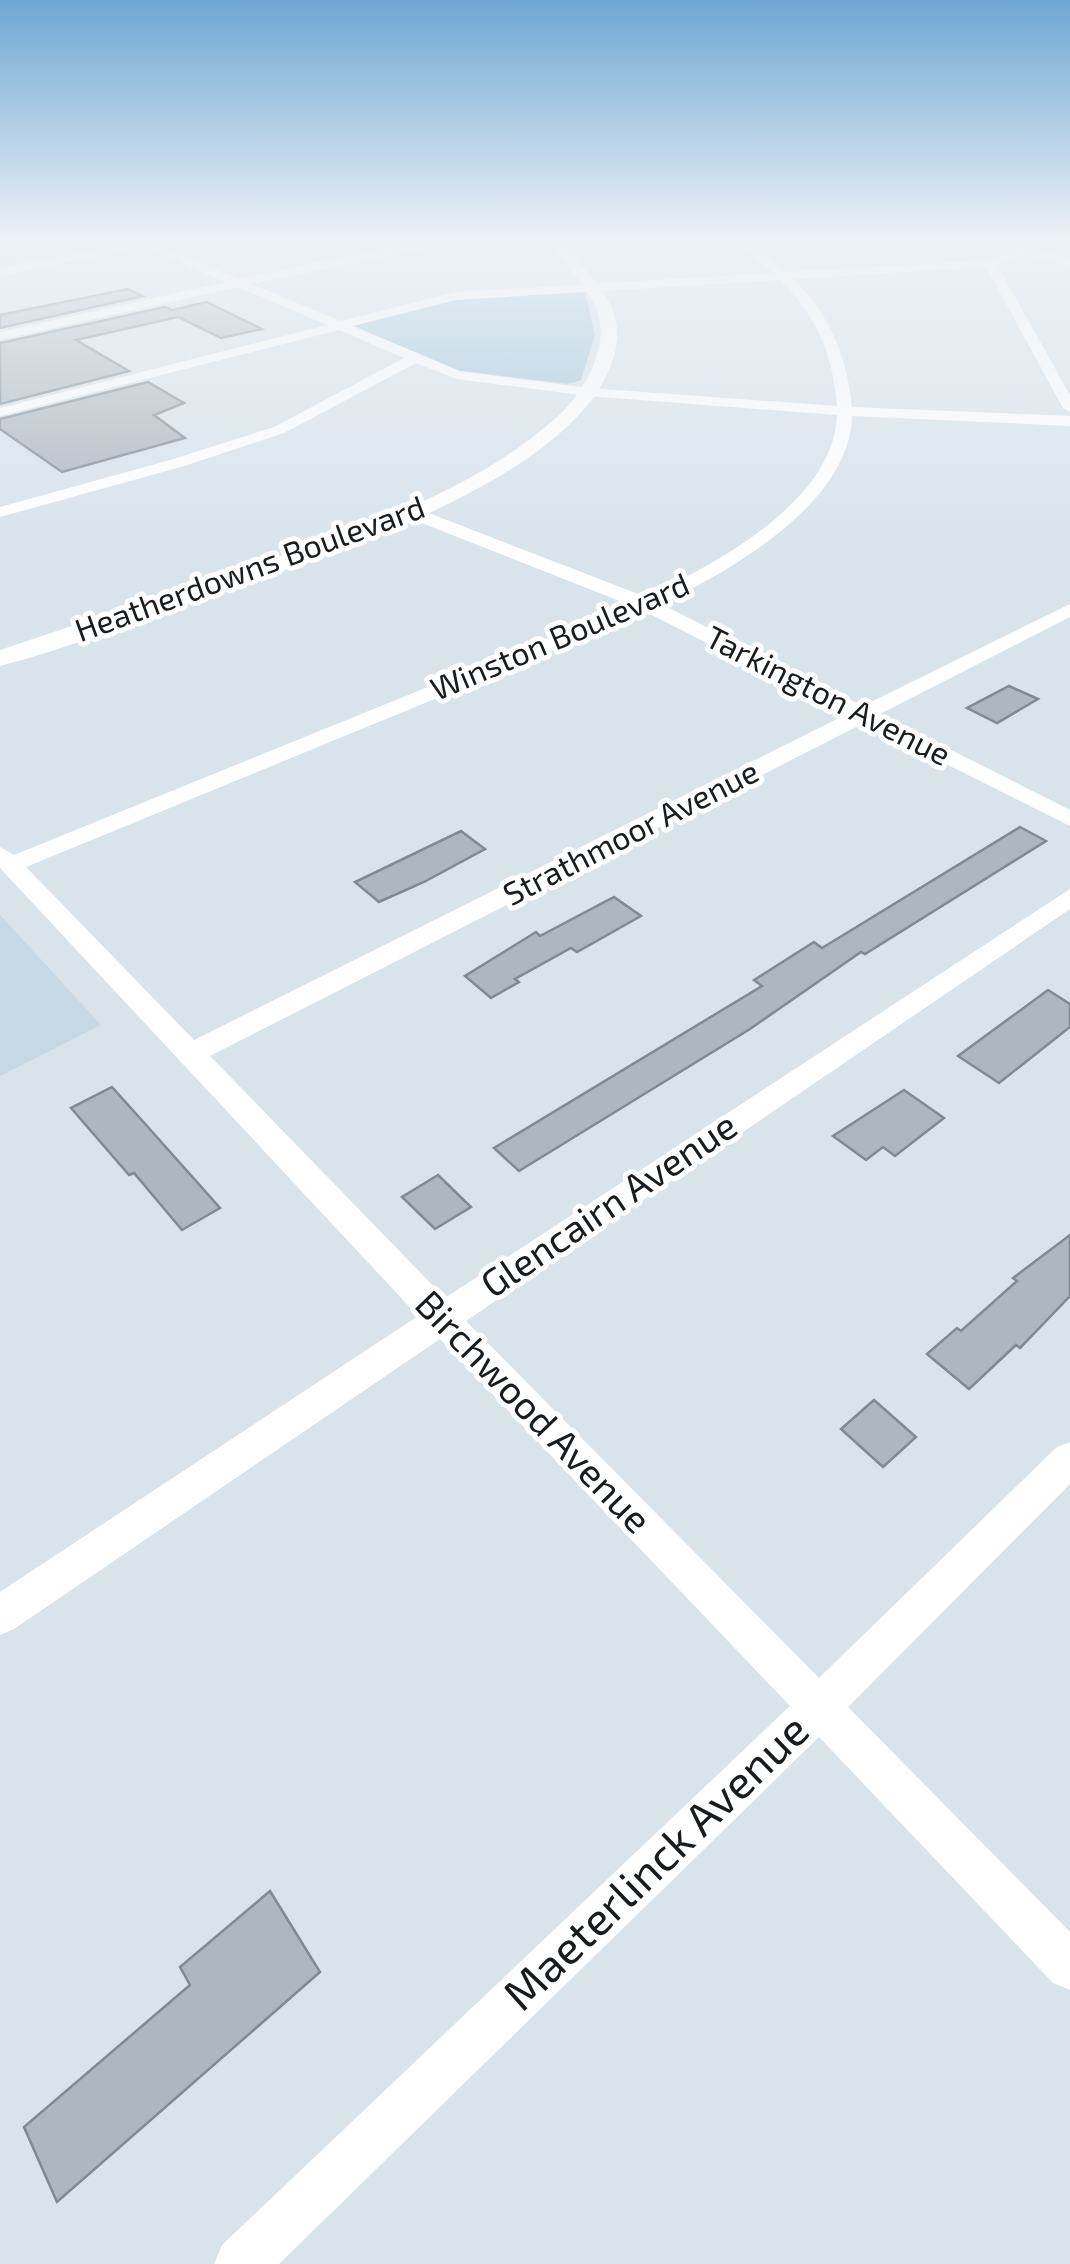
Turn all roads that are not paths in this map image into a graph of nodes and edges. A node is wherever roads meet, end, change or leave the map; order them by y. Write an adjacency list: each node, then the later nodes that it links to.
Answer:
1 (259, 344): 9 (street)
2 (378, 344): 6 (street)
3 (610, 344): 7 (street, Heatherdowns Boulevard)
4 (833, 344): 10 (street, Winston Boulevard)
5 (1034, 344): 8 (street)
6 (414, 360): 7 (street); 12 (street)
7 (588, 392): 10 (street); 13 (street, Heatherdowns Boulevard)
8 (1070, 408)
9 (0, 412)
10 (844, 413): 11 (street); 14 (street, Winston Boulevard)
11 (1070, 420)
12 (0, 512)
13 (415, 514): 14 (street, Tarkington Avenue); 16 (street, Heatherdowns Boulevard)
14 (648, 605): 17 (street, Tarkington Avenue); 19 (street, Winston Boulevard)
15 (1070, 610): 17 (street, Strathmoor Avenue)
16 (0, 658)
17 (865, 715): 18 (street, Tarkington Avenue); 21 (street, Strathmoor Avenue)
18 (1070, 820)
19 (6, 859): 21 (street, Birchwood Avenue)
20 (1070, 897): 22 (street, Glencairn Avenue)
21 (191, 1054): 22 (street, Birchwood Avenue)
22 (440, 1317): 24 (street, Glencairn Avenue); 25 (street, Birchwood Avenue)
23 (1070, 1459): 25 (street, Maeterlinck Avenue)
24 (0, 1615)
25 (818, 1708): 26 (street, Birchwood Avenue); 27 (street, Maeterlinck Avenue)
26 (1070, 1966)
27 (241, 2264)

